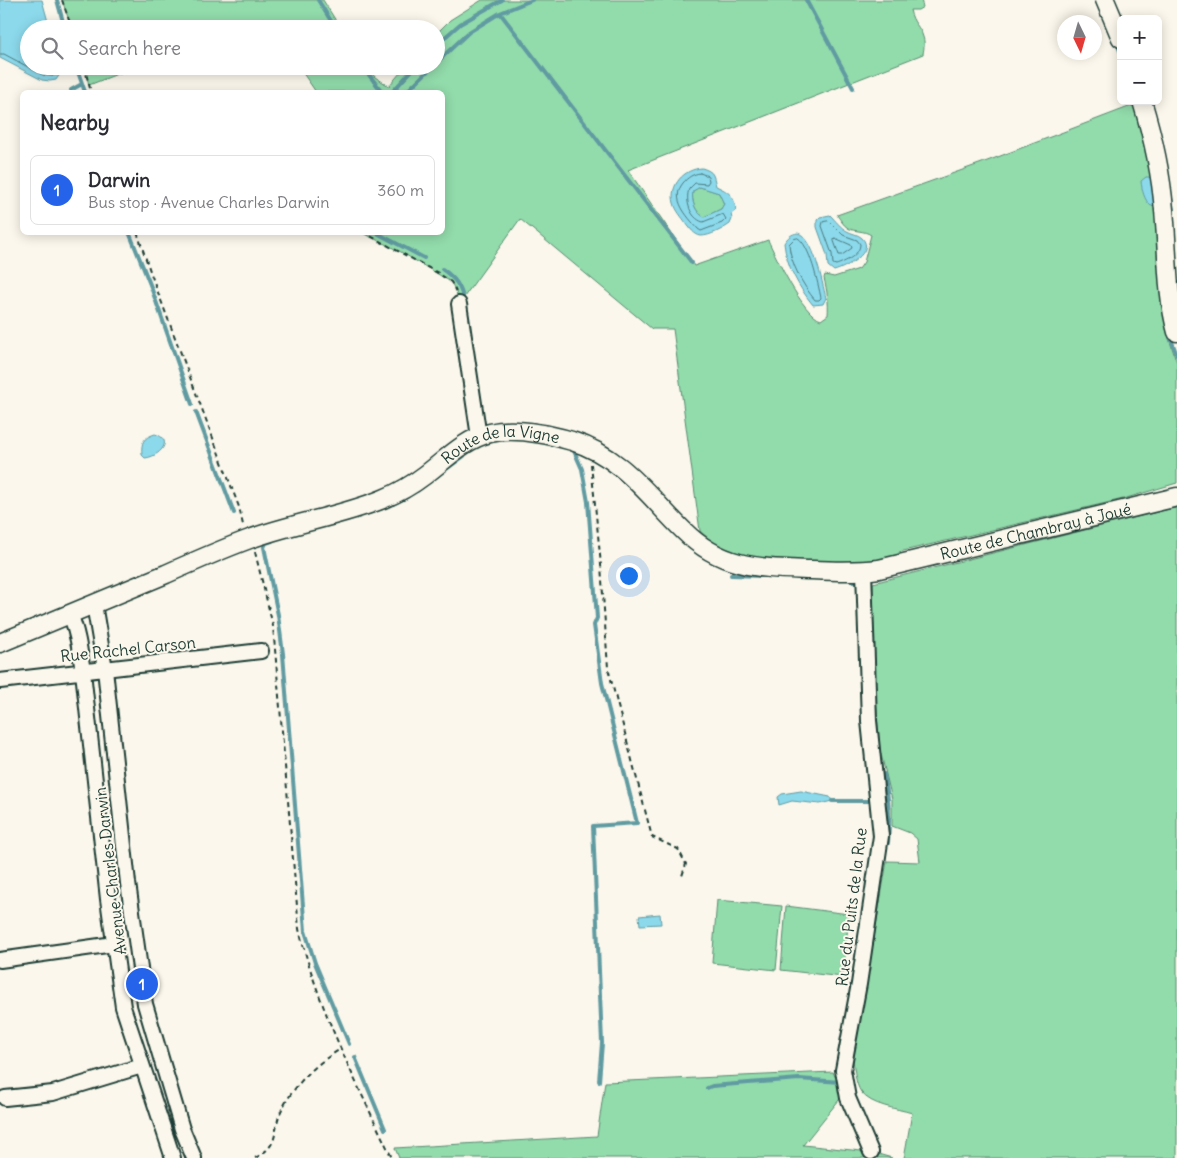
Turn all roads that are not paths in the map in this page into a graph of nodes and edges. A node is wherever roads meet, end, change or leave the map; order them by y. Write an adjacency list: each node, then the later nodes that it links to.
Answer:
1 (1105, 0): 2 (street)
2 (1117, 28)
3 (1143, 105): 5 (street)
4 (459, 304): 6 (street)
5 (1177, 332)
6 (480, 437): 9 (street, Route de la Vigne); 10 (street, Route de la Vigne)
7 (1177, 497): 8 (street, Route de Chambray à Joué)
8 (894, 566): 9 (street, Route de la Vigne)
9 (864, 571): 21 (street, Rue du Puits de la Rue)
10 (94, 604): 11 (street); 14 (street, Avenue Charles Darwin)
11 (70, 614): 12 (street); 15 (street, Avenue Charles Darwin)
12 (0, 643)
13 (260, 652): 14 (street, Rue Rachel Carson)
14 (105, 669): 15 (street, Rue Rachel Carson); 23 (street, Avenue Charles Darwin)
15 (83, 672): 16 (street, Rue Rachel Carson); 17 (street, Avenue Charles Darwin)
16 (0, 681)
17 (114, 944): 18 (street); 19 (street, Avenue Charles Darwin)
18 (0, 960)
19 (142, 1066): 20 (street); 22 (street, Avenue Charles Darwin)
20 (5, 1098)
21 (871, 1152)
22 (173, 1158)
23 (194, 1158)

